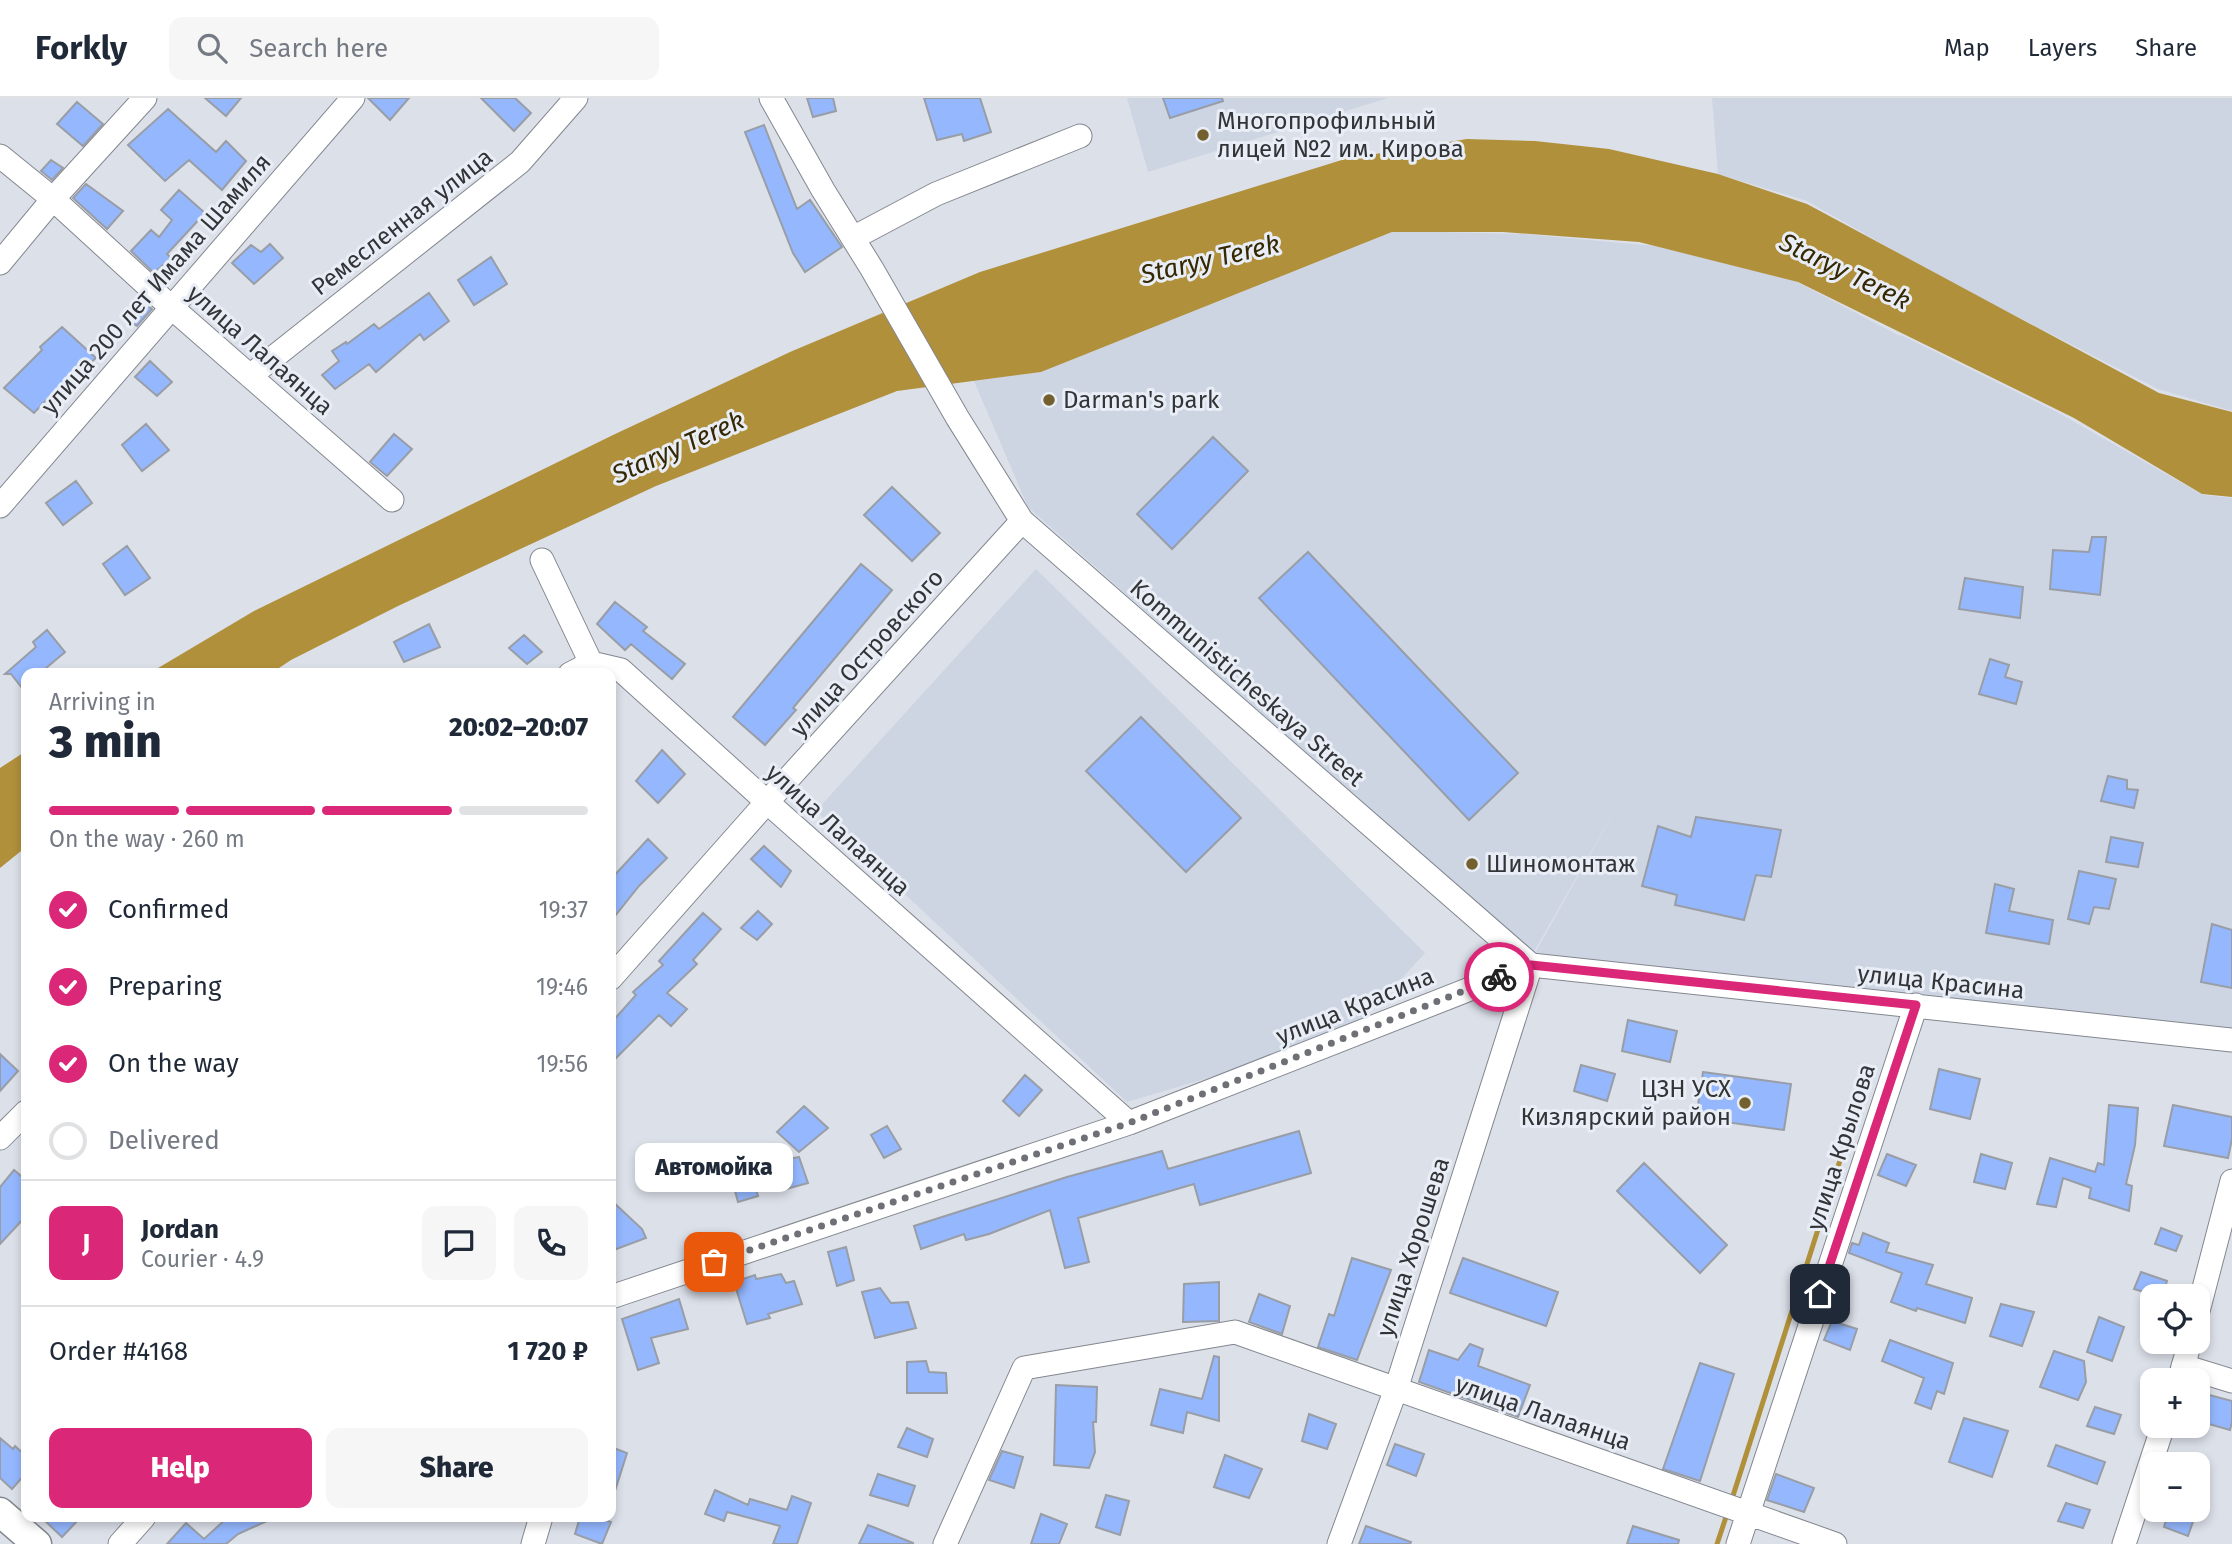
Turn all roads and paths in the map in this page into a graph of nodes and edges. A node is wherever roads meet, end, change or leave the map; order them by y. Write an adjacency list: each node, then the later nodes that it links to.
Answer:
1 (145, 98): 7 (street)
2 (353, 98): 10 (street, улица 200 лет Имама Шамиля)
3 (576, 98): 11 (street, Ремесленная улица)
4 (771, 98): 8 (street)
5 (1080, 136): 8 (street)
6 (0, 156): 7 (street, улица Лалаянца)
7 (53, 199): 9 (street); 10 (street, улица Лалаянца)
8 (853, 239): 14 (street, Kommunisticheskaya Street)
9 (0, 263)
10 (171, 307): 11 (street, улица Лалаянца); 13 (street, улица 200 лет Имама Шамиля)
11 (250, 376): 12 (street, улица Лалаянца)
12 (391, 500)
13 (0, 506)
14 (1022, 522): 20 (street, улица Островского); 21 (street, Kommunisticheskaya Street)
15 (542, 560): 16 (street)
16 (591, 663): 17 (street); 18 (street, улица Лалаянца)
17 (581, 668)
18 (612, 668)
19 (616, 669): 20 (street, улица Лалаянца)
20 (767, 802): 22 (street, улица Островского); 26 (street, улица Лалаянца)
21 (1531, 965): 23 (street, улица Красина); 26 (street, улица Красина); 33 (street, улица Хорошева)
22 (616, 972)
23 (1916, 1005): 24 (street, улица Красина); 36 (street, улица Крылова)
24 (2232, 1040)
25 (21, 1117): 27 (street)
26 (1129, 1123): 30 (street, улица Красина)
27 (0, 1138)
28 (2232, 1181): 29 (street)
29 (2205, 1284)
30 (616, 1295)
31 (2210, 1378): 32 (street)
32 (2232, 1381)
33 (1396, 1389): 36 (street, улица Лалаянца); 42 (street, улица Лалаянца); 43 (street, улица Хорошева)
34 (2159, 1438): 46 (street)
35 (0, 1512): 39 (main road)
36 (1747, 1513): 44 (street, улица Крылова); 45 (street, улица Лалаянца)
37 (140, 1522): 40 (street)
38 (540, 1522): 41 (street)
39 (37, 1544)
40 (120, 1544)
41 (533, 1544)
42 (945, 1544)
43 (1339, 1544)
44 (1738, 1544)
45 (1835, 1544)
46 (2124, 1544)

